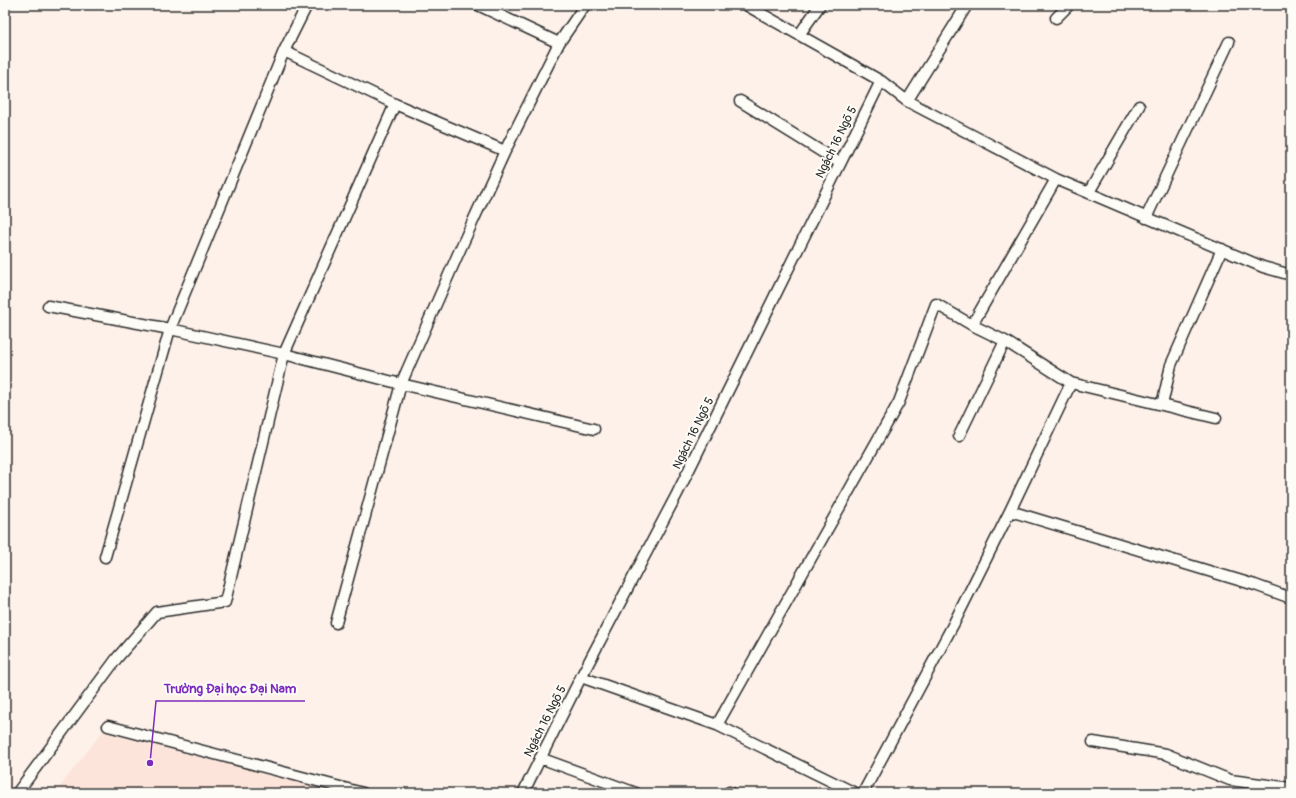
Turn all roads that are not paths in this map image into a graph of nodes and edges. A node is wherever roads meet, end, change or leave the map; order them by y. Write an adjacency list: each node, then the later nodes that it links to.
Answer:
1 (307, 5): 12 (lane)
2 (478, 5): 11 (lane)
3 (585, 5): 11 (lane)
4 (746, 5): 9 (lane)
5 (820, 5): 9 (lane)
6 (967, 5): 15 (lane)
7 (1069, 5): 8 (lane)
8 (1056, 18)
9 (799, 35): 13 (lane)
10 (1229, 42): 22 (lane)
11 (559, 43): 18 (lane)
12 (284, 51): 16 (lane); 27 (lane)
13 (881, 81): 15 (lane); 19 (lane, Ngách 16 Ngõ 5)
14 (740, 101): 19 (lane)
15 (907, 101): 20 (lane)
16 (396, 104): 18 (lane); 29 (lane)
17 (1139, 106): 21 (lane)
18 (505, 151): 31 (lane)
19 (840, 163): 40 (lane, Ngách 16 Ngõ 5)
20 (1056, 179): 21 (lane); 26 (lane)
21 (1089, 192): 22 (lane)
22 (1146, 218): 23 (lane)
23 (1222, 249): 24 (lane); 32 (lane)
24 (1291, 275)
25 (48, 306): 27 (lane)
26 (972, 325): 28 (lane); 41 (lane)
27 (170, 329): 29 (lane); 37 (lane)
28 (1005, 341): 30 (lane); 35 (lane)
29 (284, 354): 31 (lane); 46 (lane)
30 (1071, 383): 32 (lane); 36 (lane)
31 (401, 384): 34 (lane); 39 (lane)
32 (1162, 405): 33 (lane)
33 (1216, 418)
34 (594, 429)
35 (959, 436)
36 (1010, 511): 38 (lane); 51 (lane)
37 (105, 557)
38 (1291, 598)
39 (336, 622)
40 (581, 677): 41 (lane); 44 (lane, Ngách 16 Ngõ 5)
41 (717, 725): 50 (lane)
42 (108, 726): 47 (lane)
43 (1093, 742): 45 (lane)
44 (540, 758): 48 (lane, Ngách 16 Ngõ 5); 49 (lane)
45 (1291, 788)
46 (17, 793)
47 (363, 793)
48 (523, 793)
49 (636, 793)
50 (855, 793)
51 (863, 793)

